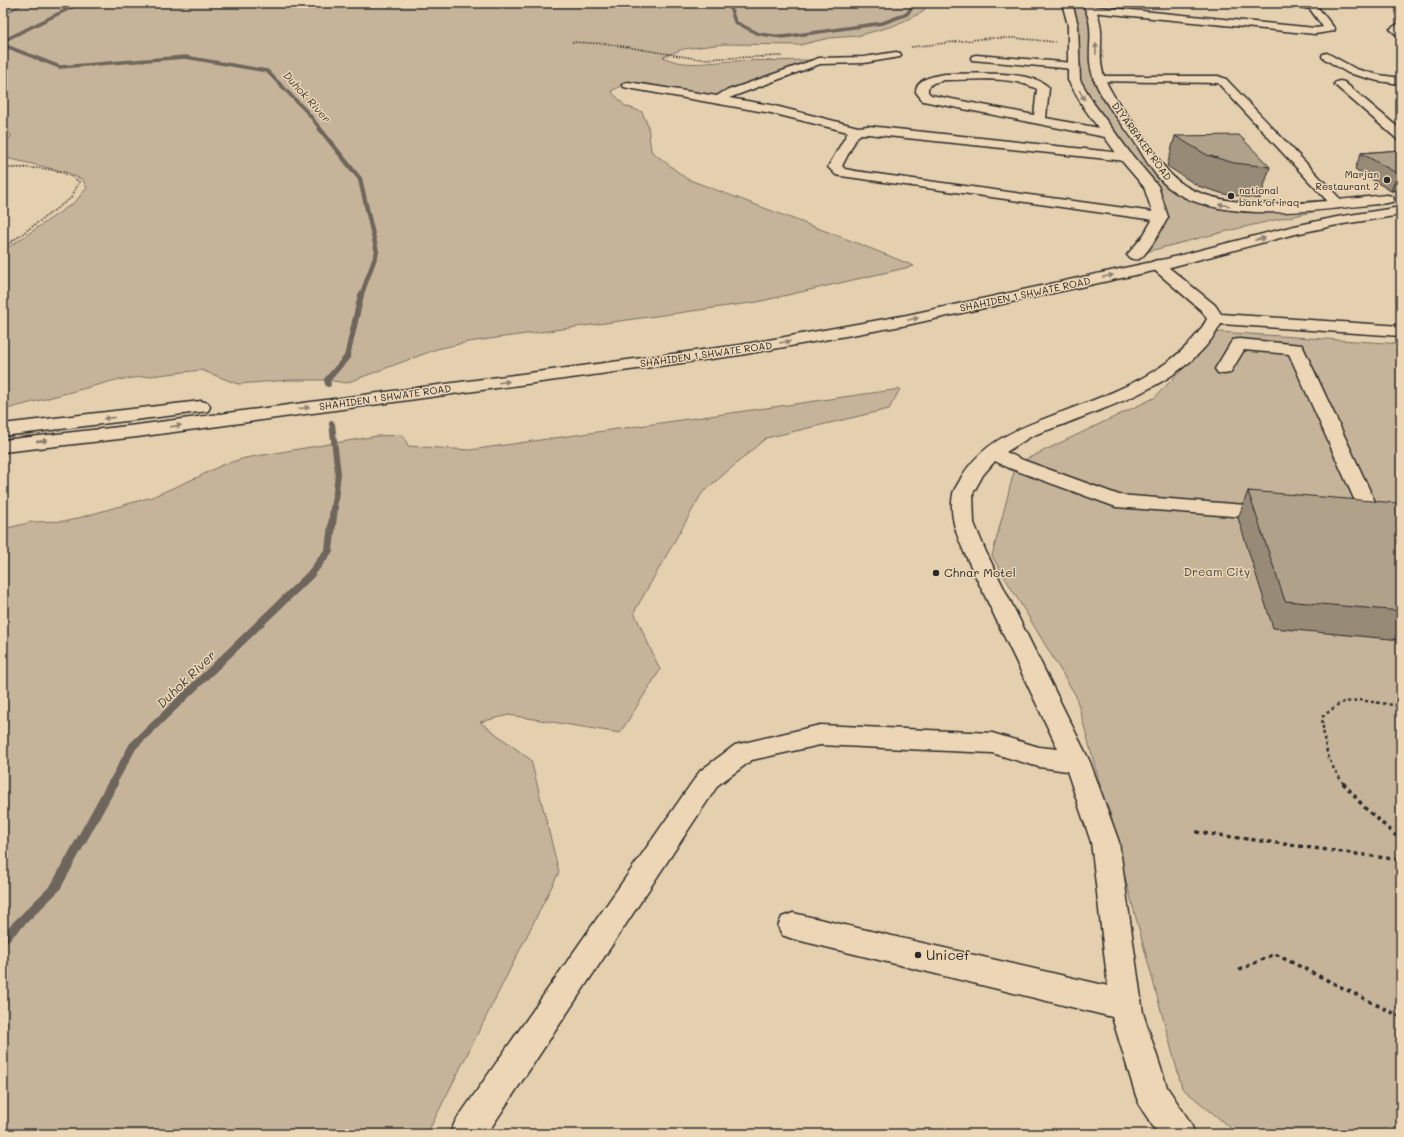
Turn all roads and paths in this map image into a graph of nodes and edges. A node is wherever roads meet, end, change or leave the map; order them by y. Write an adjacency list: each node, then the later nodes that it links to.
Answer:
1 (24, 3): 5 (path)
2 (1067, 3): 11 (main road, DIYARBAKER ROAD)
3 (1292, 3): 4 (main road)
4 (1089, 6): 12 (main road, DIYARBAKER ROAD, one-way to 4)
5 (3, 15)
6 (1401, 25): 7 (main road)
7 (1401, 33)
8 (896, 56): 16 (main road)
9 (1328, 56): 13 (main road)
10 (976, 58): 11 (main road)
11 (1074, 66): 20 (main road, DIYARBAKER ROAD, one-way to 20)
12 (1099, 79): 19 (main road, DIYARBAKER ROAD); 24 (main road)
13 (1401, 81)
14 (1340, 84): 21 (main road)
15 (628, 85): 16 (main road)
16 (720, 100): 18 (main road)
17 (1040, 120): 17 (main road); 20 (main road)
18 (858, 131): 22 (main road); 26 (main road)
19 (1134, 131): 20 (main road); 24 (main road, DIYARBAKER ROAD, one-way to 19)
20 (1109, 133): 22 (main road, DIYARBAKER ROAD)
21 (1400, 134)
22 (1126, 157): 26 (main road, DIYARBAKER ROAD)
23 (3, 168): 29 (path)
24 (1338, 204): 25 (main road, DIYARBAKER ROAD)
25 (1398, 207): 27 (main road); 31 (main road, SHAHIDEN 1 SHWATE ROAD, one-way to 25)
26 (1161, 217): 30 (main road)
27 (1268, 221)
28 (1204, 238): 30 (main road, SHAHIDEN 1 SHWATE ROAD)
29 (3, 248)
30 (1135, 255): 35 (main road, SHAHIDEN 1 SHWATE ROAD)
31 (1157, 265): 32 (main road); 35 (main road, SHAHIDEN 1 SHWATE ROAD, one-way to 31)
32 (1215, 319): 33 (main road); 38 (main road)
33 (1401, 331)
34 (1224, 369): 41 (main road)
35 (465, 379): 36 (main road, SHAHIDEN 1 SHWATE ROAD, one-way to 36); 37 (main road, SHAHIDEN 1 SHWATE ROAD, one-way to 35)
36 (3, 430)
37 (3, 446)
38 (992, 452): 39 (main road); 44 (main road)
39 (1288, 514)
40 (1350, 519): 41 (main road)
41 (1374, 521): 42 (main road)
42 (1394, 522)
43 (1401, 706): 46 (path)
44 (1076, 762): 50 (main road); 52 (main road)
45 (1196, 832): 47 (path)
46 (1401, 840)
47 (1401, 860)
48 (793, 926): 50 (main road)
49 (1239, 970): 51 (path)
50 (1125, 1005): 53 (main road)
51 (1401, 1017)
52 (467, 1134)
53 (1178, 1134)

